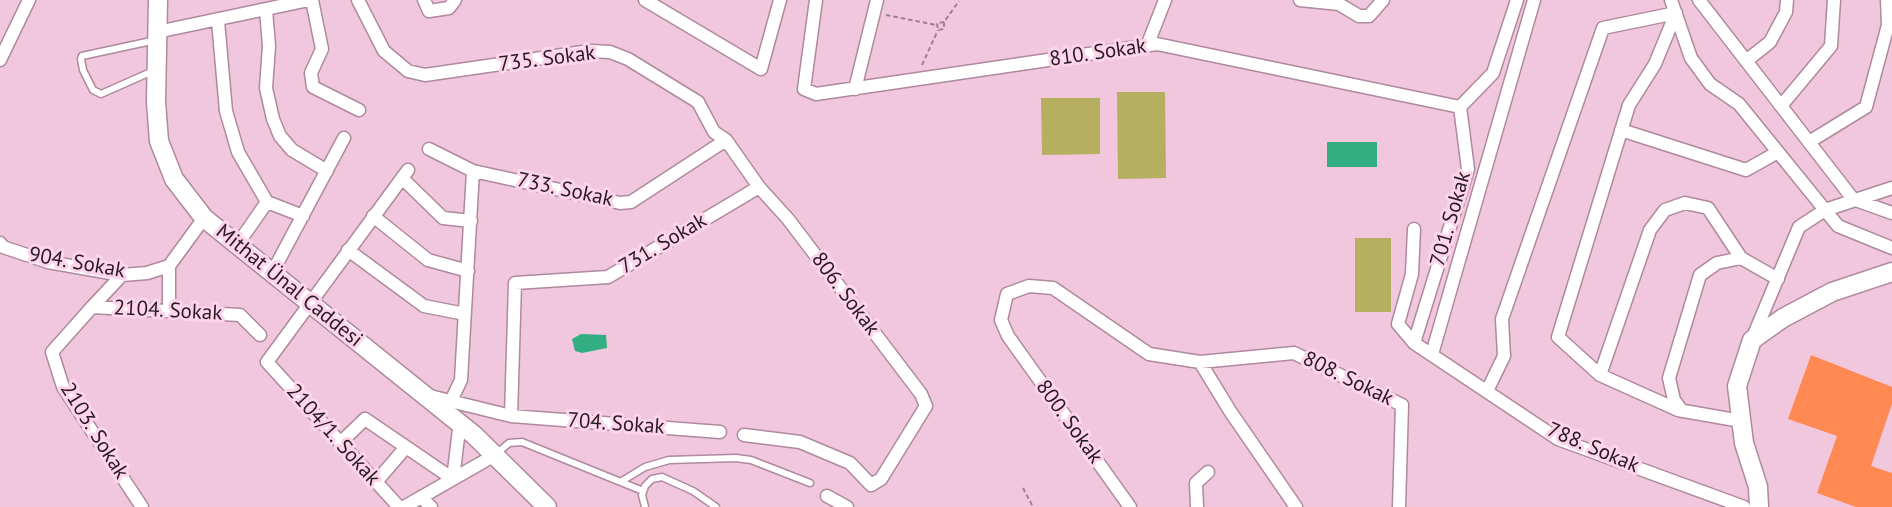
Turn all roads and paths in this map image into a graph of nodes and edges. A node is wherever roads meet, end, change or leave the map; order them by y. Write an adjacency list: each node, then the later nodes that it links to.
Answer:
1 (29, 0): 30 (street)
2 (158, 0): 28 (main road, Mithat Ünal Caddesi)
3 (310, 0): 22 (street); 37 (street)
4 (358, 0): 40 (street, 735. Sokak)
5 (424, 0): 20 (street)
6 (645, 0): 7 (street)
7 (780, 0)
8 (816, 0): 34 (street, 810. Sokak)
9 (1165, 0): 29 (street)
10 (1300, 0): 11 (street)
11 (1383, 0)
12 (1517, 0): 36 (street)
13 (1534, 0): 76 (street, 701. Sokak)
14 (1671, 0): 23 (street)
15 (1699, 0): 31 (street)
16 (1787, 0): 31 (street)
17 (1834, 0): 35 (street)
18 (1887, 0): 41 (street)
19 (959, 1): 25 (path)
20 (452, 4)
21 (876, 6): 26 (path); 34 (street)
22 (266, 10): 24 (street); 44 (street)
23 (1676, 13): 38 (street); 43 (street); 79 (street)
24 (218, 21): 28 (street); 49 (street)
25 (944, 22): 26 (path); 27 (path)
26 (936, 25): 27 (path)
27 (939, 30): 33 (path)
28 (157, 36): 32 (main road, Mithat Ünal Caddesi); 32 (lane)
29 (1147, 46): 33 (street, 810. Sokak); 36 (street, 810. Sokak)
30 (0, 60)
31 (1746, 61): 35 (street)
32 (156, 70): 54 (main road, Mithat Ünal Caddesi)
33 (915, 80): 34 (street, 810. Sokak)
34 (855, 88)
35 (1781, 106): 41 (street)
36 (1461, 108): 74 (street, 701. Sokak)
37 (359, 110)
38 (1621, 130): 43 (street); 78 (street)
39 (344, 138): 44 (street)
40 (726, 140): 45 (street, 733. Sokak); 46 (street, 735. Sokak)
41 (1809, 142): 48 (street)
42 (429, 149): 45 (street, 733. Sokak)
43 (1779, 152): 50 (street)
44 (327, 171): 52 (street)
45 (473, 171): 55 (street)
46 (759, 187): 83 (street, 731. Sokak); 87 (street, 806. Sokak)
47 (1892, 188): 48 (street)
48 (1853, 199): 50 (street); 51 (street)
49 (267, 202): 52 (street); 58 (street)
50 (1825, 210): 59 (street); 67 (street)
51 (1892, 213)
52 (303, 216): 65 (street)
53 (374, 216): 55 (street); 60 (street); 63 (street)
54 (204, 218): 58 (main road, Mithat Ünal Caddesi); 62 (street)
55 (471, 221): 63 (street)
56 (1414, 229): 74 (street, 788. Sokak)
57 (0, 243): 66 (street, 904. Sokak)
58 (237, 246): 65 (main road, Mithat Ünal Caddesi)
59 (1892, 248)
60 (348, 250): 68 (street); 71 (street)
61 (1741, 258): 67 (street); 78 (street); 82 (street)
62 (169, 266): 66 (street, 904. Sokak); 70 (street)
63 (468, 271): 71 (street)
64 (1892, 272): 73 (main road)
65 (272, 273): 68 (main road, Mithat Ünal Caddesi)
66 (122, 275): 69 (street)
67 (1778, 279): 73 (street)
68 (309, 302): 80 (main road, Mithat Ünal Caddesi); 88 (street, 2104/1. Sokak)
69 (92, 307): 70 (street, 2104. Sokak); 75 (street, 2104. Sokak)
70 (170, 311): 72 (street, 2104. Sokak)
71 (465, 314): 81 (street)
72 (260, 335)
73 (1752, 340): 84 (main road)
74 (1414, 343): 76 (street, 788. Sokak)
75 (52, 352): 100 (street, 2103. Sokak)
76 (1432, 354): 79 (street, 788. Sokak)
77 (1200, 362): 109 (street, 800. Sokak); 111 (street); 112 (street, 808. Sokak)
78 (1600, 375): 82 (street)
79 (1487, 391): 113 (street, 788. Sokak)
80 (426, 395): 81 (street, 704. Sokak); 85 (main road, Mithat Ünal Caddesi)
81 (451, 401): 83 (street, 704. Sokak); 85 (street)
82 (1682, 411): 84 (street)
83 (511, 416): 86 (street, 704. Sokak)
84 (1742, 420): 114 (main road)
85 (462, 424): 90 (main road, Mithat Ünal Caddesi); 92 (street)
86 (720, 432)
87 (744, 435)
88 (340, 443): 89 (street); 94 (street, 2104/1. Sokak)
89 (406, 447): 92 (street); 94 (street)
90 (495, 455): 92 (street); 93 (lane); 104 (main road, Mithat Ünal Caddesi)
91 (1208, 472): 110 (street)
92 (453, 479): 99 (street)
93 (622, 481): 95 (lane); 97 (lane)
94 (376, 482): 101 (street, 2104/1. Sokak)
95 (810, 483)
96 (1023, 488): 108 (path)
97 (643, 490): 105 (lane); 106 (lane)
98 (827, 496): 107 (street)
99 (421, 497): 102 (street); 103 (street)
100 (142, 507)
101 (399, 507)
102 (404, 507)
103 (431, 507)
104 (547, 507)
105 (645, 507)
106 (716, 507)
107 (847, 507)
108 (1033, 507)
109 (1130, 507)
110 (1197, 507)
111 (1296, 507)
112 (1399, 507)
113 (1744, 507)
114 (1759, 507)

